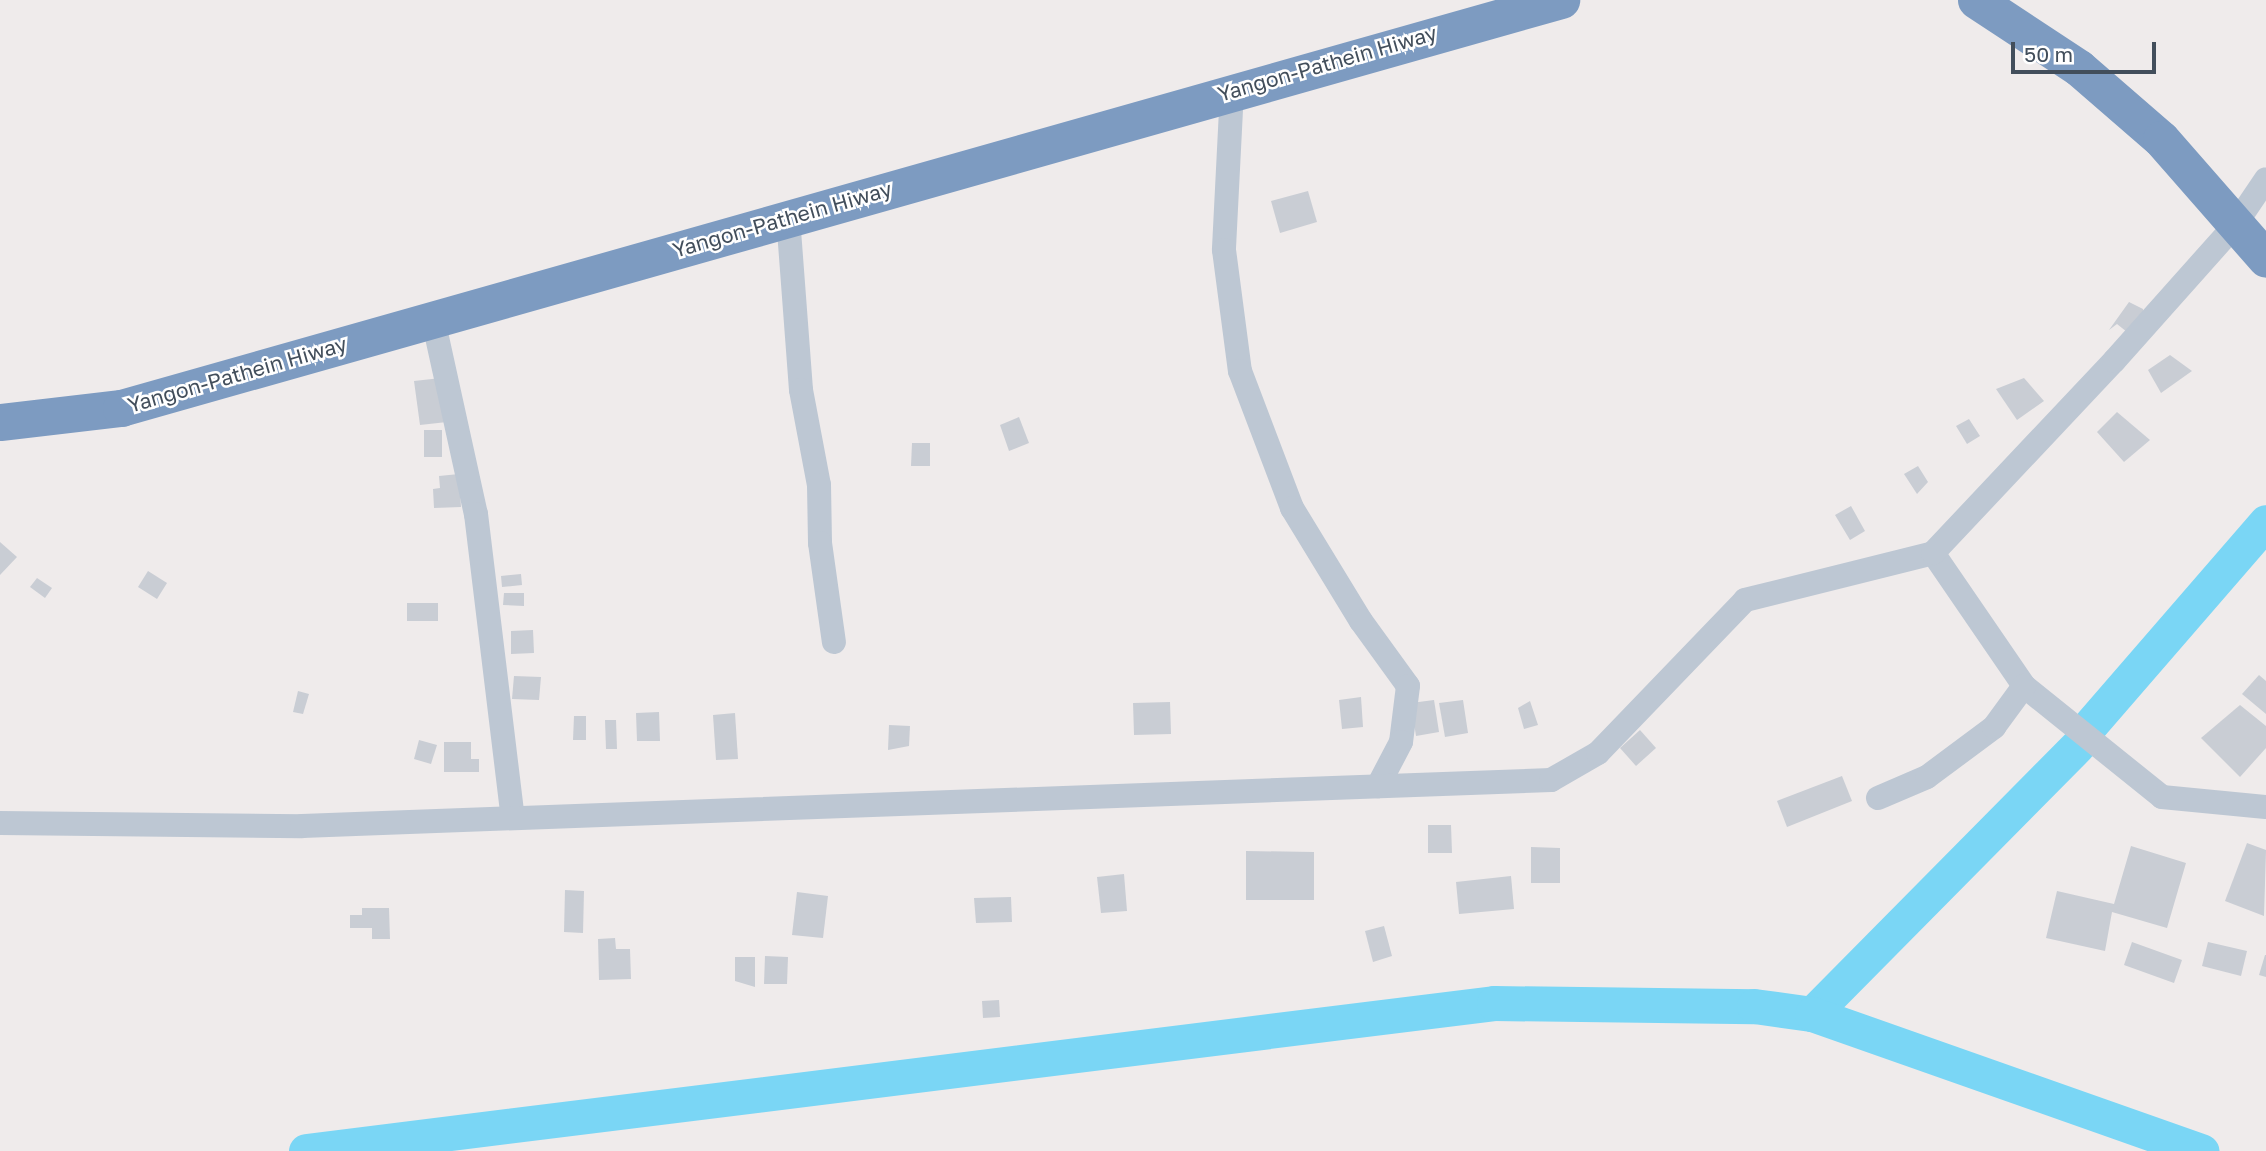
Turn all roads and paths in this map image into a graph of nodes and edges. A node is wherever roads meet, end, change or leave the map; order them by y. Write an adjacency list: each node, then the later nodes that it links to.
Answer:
1 (1562, 0): 3 (highway, Yangon-Pathein Hiway)
2 (1976, 0): 7 (highway)
3 (1477, 10): 4 (highway, Yangon-Pathein Hiway)
4 (1232, 90): 6 (highway, Yangon-Pathein Hiway); 14 (street)
5 (2266, 179): 7 (street)
6 (788, 217): 9 (highway, Yangon-Pathein Hiway); 12 (street)
7 (2235, 225): 8 (highway); 11 (street)
8 (2266, 259)
9 (433, 319): 10 (highway, Yangon-Pathein Hiway); 17 (street)
10 (0, 422)
11 (1933, 553): 13 (street); 14 (street)
12 (834, 642)
13 (2024, 686): 15 (street); 16 (street)
14 (1378, 786): 17 (street)
15 (1878, 798)
16 (2266, 807)
17 (513, 818): 18 (street)
18 (0, 823)

